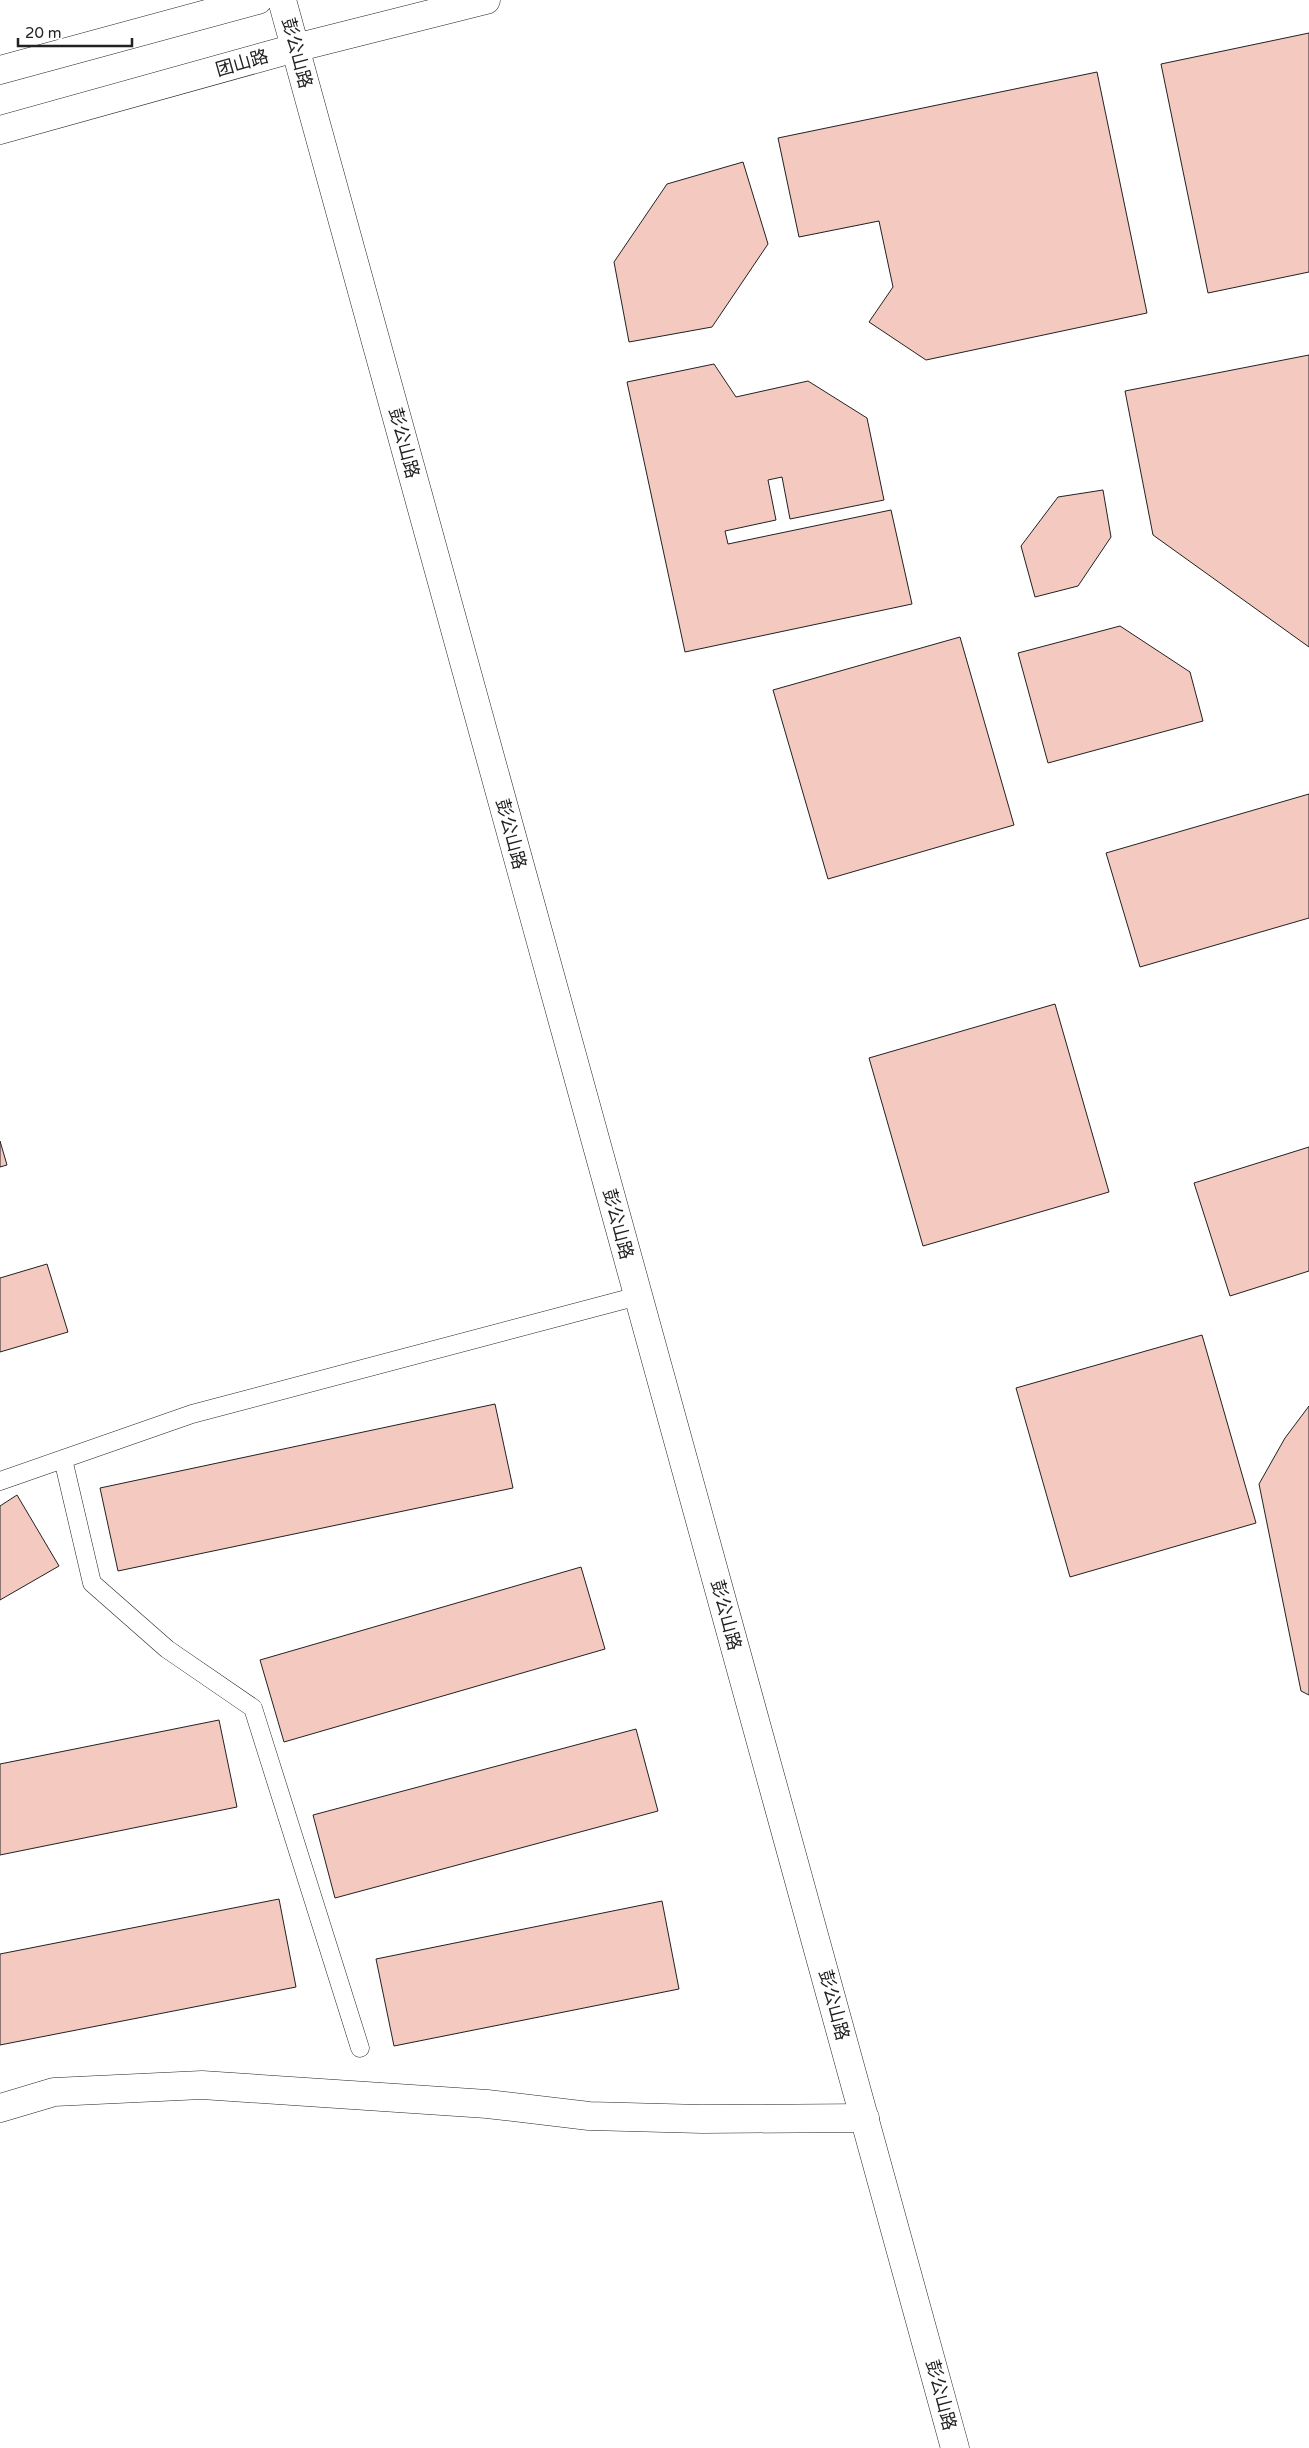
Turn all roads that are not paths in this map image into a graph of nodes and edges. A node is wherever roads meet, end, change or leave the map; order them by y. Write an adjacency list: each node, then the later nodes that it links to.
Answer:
1 (258, 0): 5 (street)
2 (282, 0): 4 (street, 彭公山路)
3 (486, 0): 4 (street, 团山路)
4 (295, 48): 6 (street, 团山路); 7 (street, 彭公山路)
5 (0, 70)
6 (0, 130)
7 (638, 1296): 8 (lane); 12 (street, 彭公山路)
8 (63, 1459): 9 (lane); 10 (lane)
9 (0, 1481)
10 (360, 2048)
11 (0, 2108): 12 (street)
12 (865, 2118): 13 (street, 彭公山路)
13 (956, 2448)

